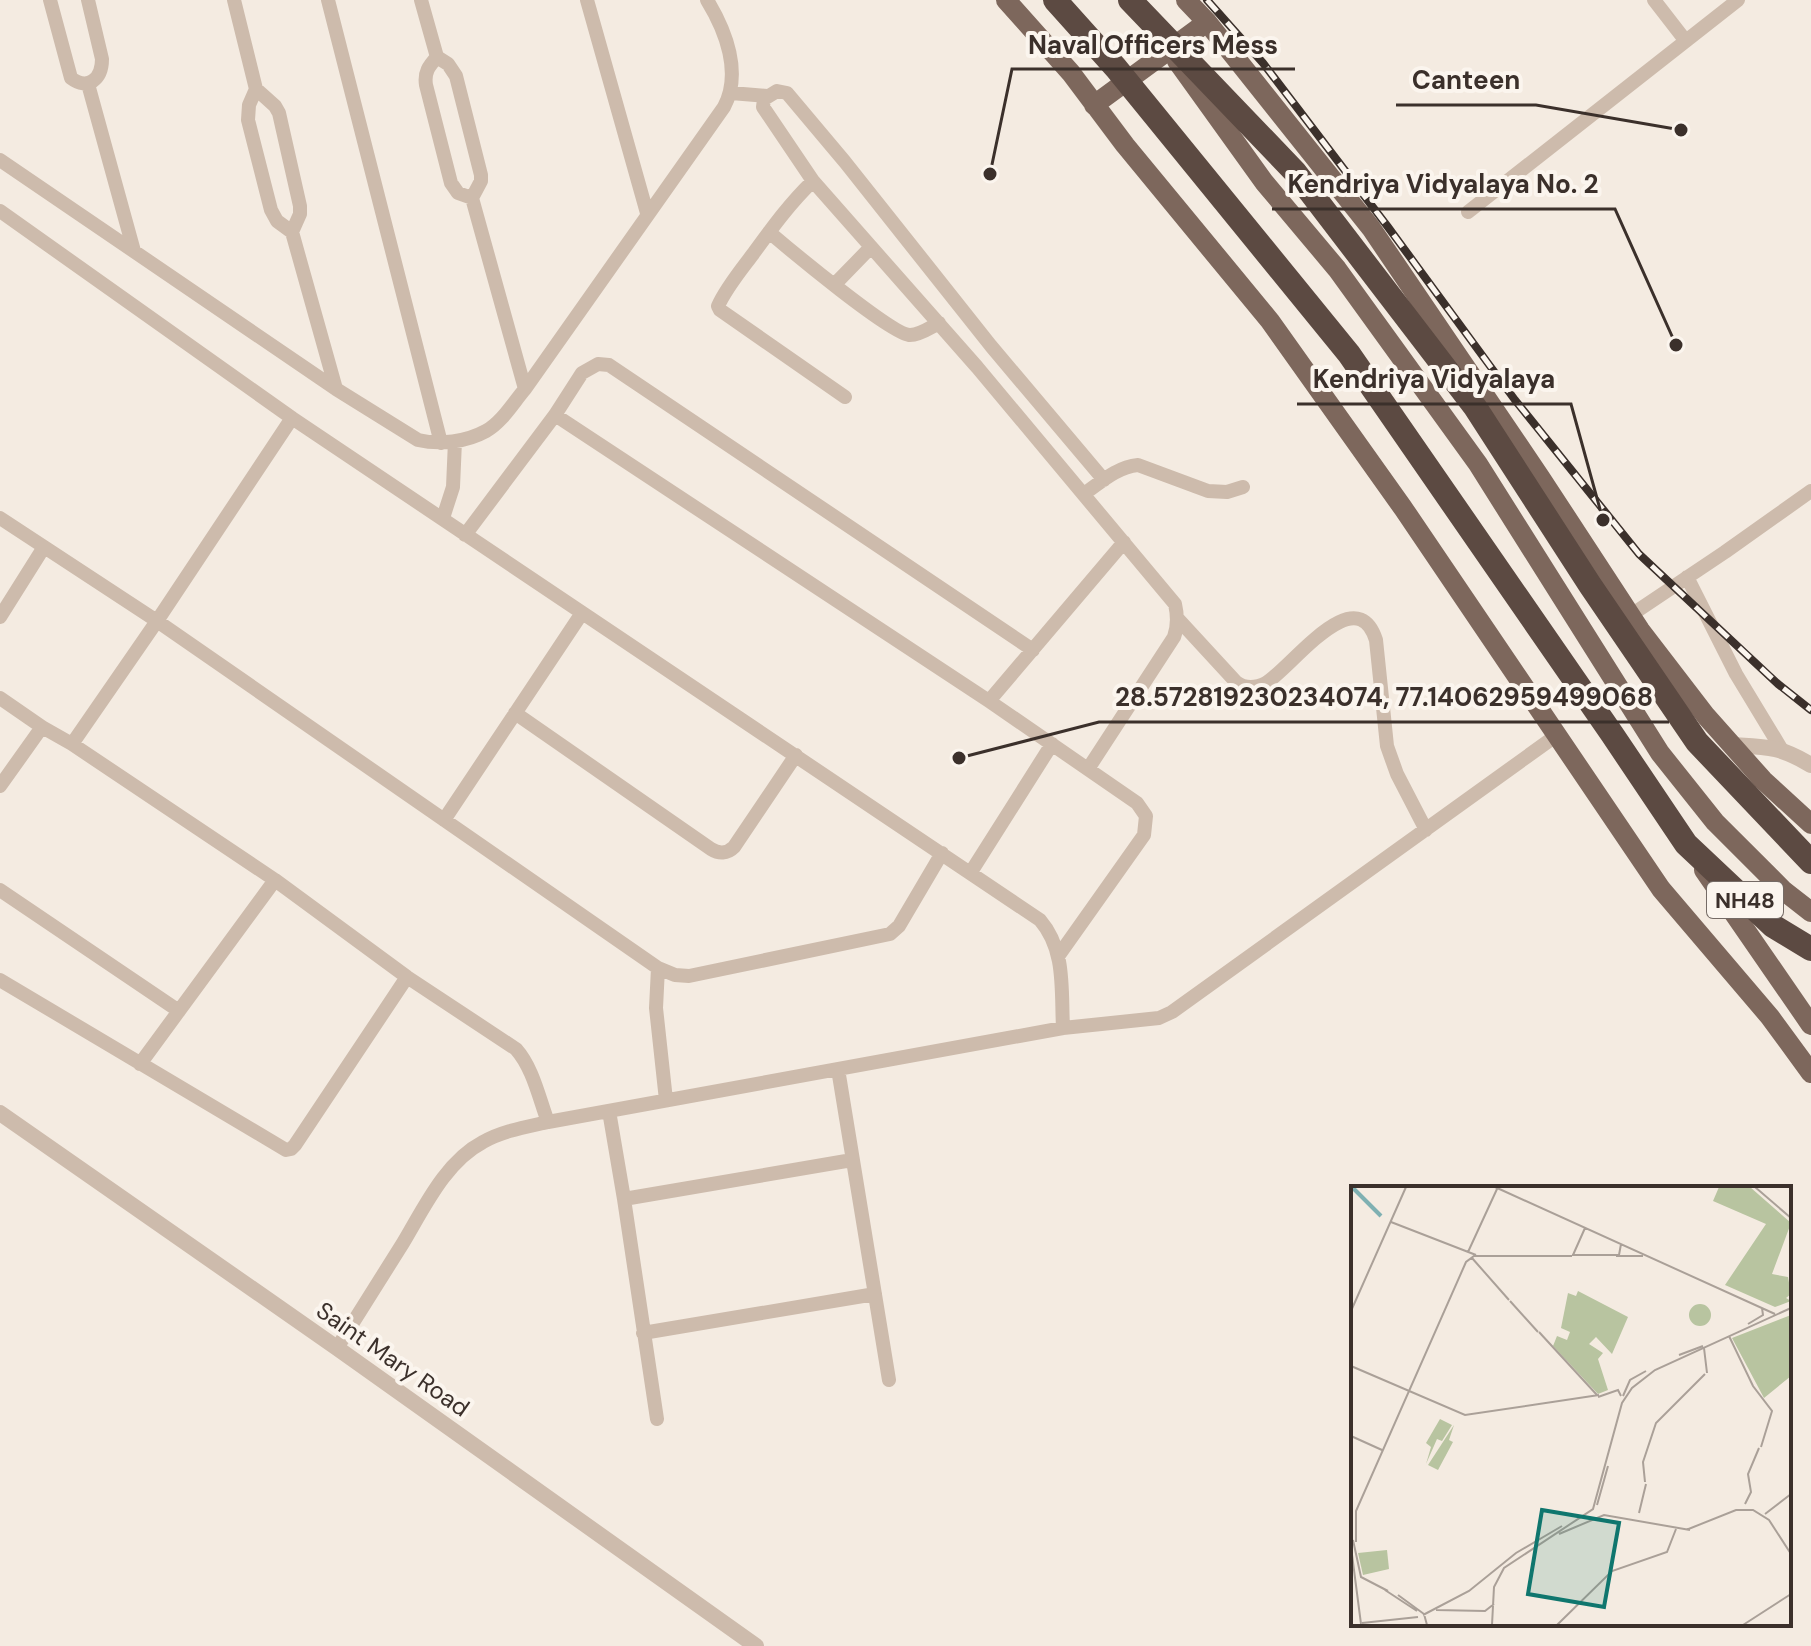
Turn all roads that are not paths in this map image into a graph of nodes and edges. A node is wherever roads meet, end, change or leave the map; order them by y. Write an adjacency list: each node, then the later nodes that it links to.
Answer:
1 (50, 0): 17 (street)
2 (88, 0): 17 (street)
3 (234, 0): 18 (street)
4 (328, 0): 41 (street)
5 (421, 0): 16 (street)
6 (587, 0): 27 (street)
7 (707, 0): 19 (street)
8 (1006, 0): 21 (main road)
9 (1055, 0): 74 (highway, NH48)
10 (1186, 0): 14 (main road)
11 (1654, 0): 15 (street)
12 (1738, 0): 15 (street)
13 (1136, 6): 76 (highway, NH48); 80 (main road)
14 (1207, 22): 21 (main road); 53 (main road)
15 (1685, 40): 26 (street)
16 (437, 57): 24 (street); 24 (street)
17 (88, 84): 31 (street)
18 (256, 89): 28 (street); 28 (street)
19 (731, 93): 20 (street); 27 (street)
20 (767, 96): 23 (street); 34 (street)
21 (1094, 105): 62 (main road)
22 (0, 160): 31 (street)
23 (813, 181): 29 (street); 30 (street)
24 (472, 198): 37 (street)
25 (0, 211): 40 (street)
26 (1468, 212)
27 (647, 213): 37 (street)
28 (292, 232): 36 (street)
29 (769, 232): 32 (street); 38 (street)
30 (871, 247): 32 (street); 33 (street)
31 (134, 251): 36 (street)
32 (835, 284): 33 (street)
33 (939, 323): 35 (street)
34 (991, 346): 35 (street); 42 (street)
35 (977, 367): 45 (street)
36 (336, 389): 41 (street)
37 (525, 389): 41 (street)
38 (845, 397)
39 (555, 415): 48 (street); 57 (street); 59 (street)
40 (292, 418): 47 (street); 56 (street)
41 (448, 442): 47 (street)
42 (1104, 480): 43 (street); 45 (street)
43 (1243, 487)
44 (1811, 491): 51 (street)
45 (1084, 494): 49 (street)
46 (0, 518): 50 (street)
47 (443, 518): 48 (street)
48 (465, 535): 52 (street)
49 (1124, 542): 55 (street); 57 (street)
50 (44, 547): 54 (street); 56 (street)
51 (1687, 577): 53 (street); 66 (street)
52 (582, 613): 60 (street); 67 (street)
53 (1631, 615): 65 (main road)
54 (0, 617)
55 (1178, 619): 69 (street); 73 (street)
56 (157, 621): 63 (street); 71 (street)
57 (1033, 650): 59 (street)
58 (0, 698): 61 (street)
59 (989, 701): 64 (street)
60 (515, 713): 67 (street); 71 (street)
61 (42, 727): 63 (street); 70 (street)
62 (1557, 735): 73 (street); 91 (main road)
63 (72, 744): 78 (street)
64 (1052, 744): 69 (street); 77 (street)
65 (1732, 745): 66 (street); 72 (main road)
66 (1782, 750): 68 (street)
67 (796, 755): 75 (street)
68 (1811, 765)
69 (1088, 769): 82 (street)
70 (0, 786)
71 (444, 820): 83 (street)
72 (1811, 824)
73 (1426, 830): 88 (street)
74 (1686, 844): 81 (highway, NH48); 87 (main road)
75 (942, 853): 77 (street); 83 (street)
76 (1811, 862)
77 (971, 872): 82 (street)
78 (275, 880): 84 (street); 86 (street)
79 (0, 890): 86 (street)
80 (1811, 912)
81 (1811, 949)
82 (1059, 955): 88 (street)
83 (658, 968): 92 (street)
84 (407, 977): 89 (street); 95 (street)
85 (0, 980): 89 (street)
86 (179, 1011): 89 (street)
87 (1811, 1025)
88 (1063, 1028): 90 (street)
89 (140, 1064)
90 (838, 1069): 92 (street); 96 (street)
91 (1811, 1073)
92 (666, 1100): 93 (street)
93 (609, 1111): 95 (street); 97 (street)
94 (0, 1113): 100 (street, Saint Mary Road)
95 (548, 1122): 100 (street)
96 (852, 1160): 97 (street); 98 (street)
97 (624, 1199): 99 (street)
98 (875, 1294): 99 (street); 101 (street)
99 (643, 1333): 102 (street)
100 (337, 1348): 103 (street, Saint Mary Road)
101 (889, 1380)
102 (657, 1419)
103 (756, 1646)

